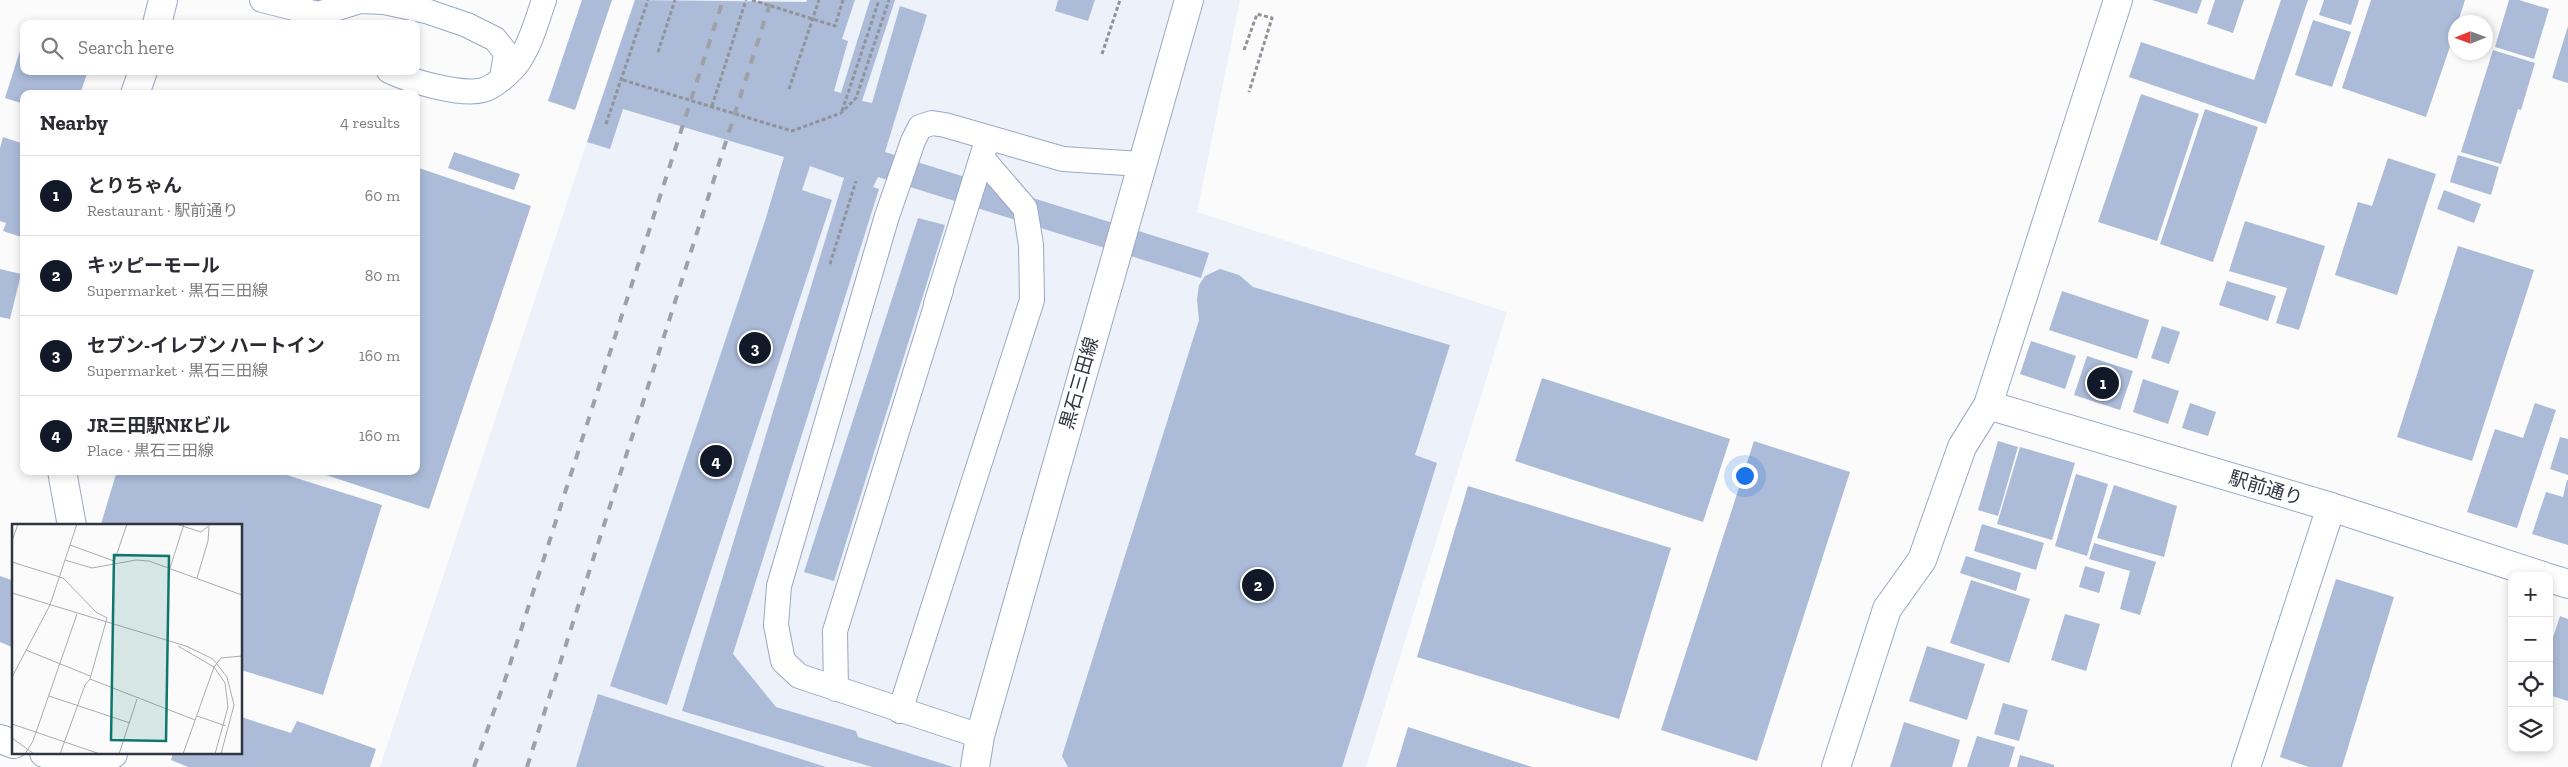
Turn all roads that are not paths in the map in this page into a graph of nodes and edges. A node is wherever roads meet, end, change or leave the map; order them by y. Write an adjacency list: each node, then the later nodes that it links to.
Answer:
1 (163, 0): 9 (street)
2 (262, 0): 8 (lane)
3 (544, 0): 12 (lane)
4 (1189, 0): 15 (street, 黒石三田線)
5 (2118, 0): 16 (street)
6 (359, 1): 7 (lane); 8 (lane)
7 (385, 1): 12 (lane)
8 (322, 19)
9 (158, 20)
10 (141, 75): 13 (street)
11 (402, 75): 12 (lane)
12 (502, 78)
13 (136, 90)
14 (985, 148): 15 (lane); 23 (lane); 23 (lane); 24 (lane)
15 (1141, 164): 25 (street, 黒石三田線)
16 (1988, 404): 18 (street, 駅前通り); 32 (street)
17 (63, 475): 19 (street)
18 (2330, 507): 20 (street, 駅前通り); 33 (street)
19 (72, 524)
20 (2531, 572)
21 (2553, 579): 22 (street)
22 (2568, 584)
23 (836, 689): 24 (lane)
24 (900, 711): 25 (lane)
25 (980, 736): 31 (street, 黒石三田線)
26 (0, 739): 27 (street)
27 (12, 743)
28 (47, 754): 30 (street)
29 (114, 758): 30 (street)
30 (81, 766)
31 (975, 767)
32 (1836, 767)
33 (2246, 767)

